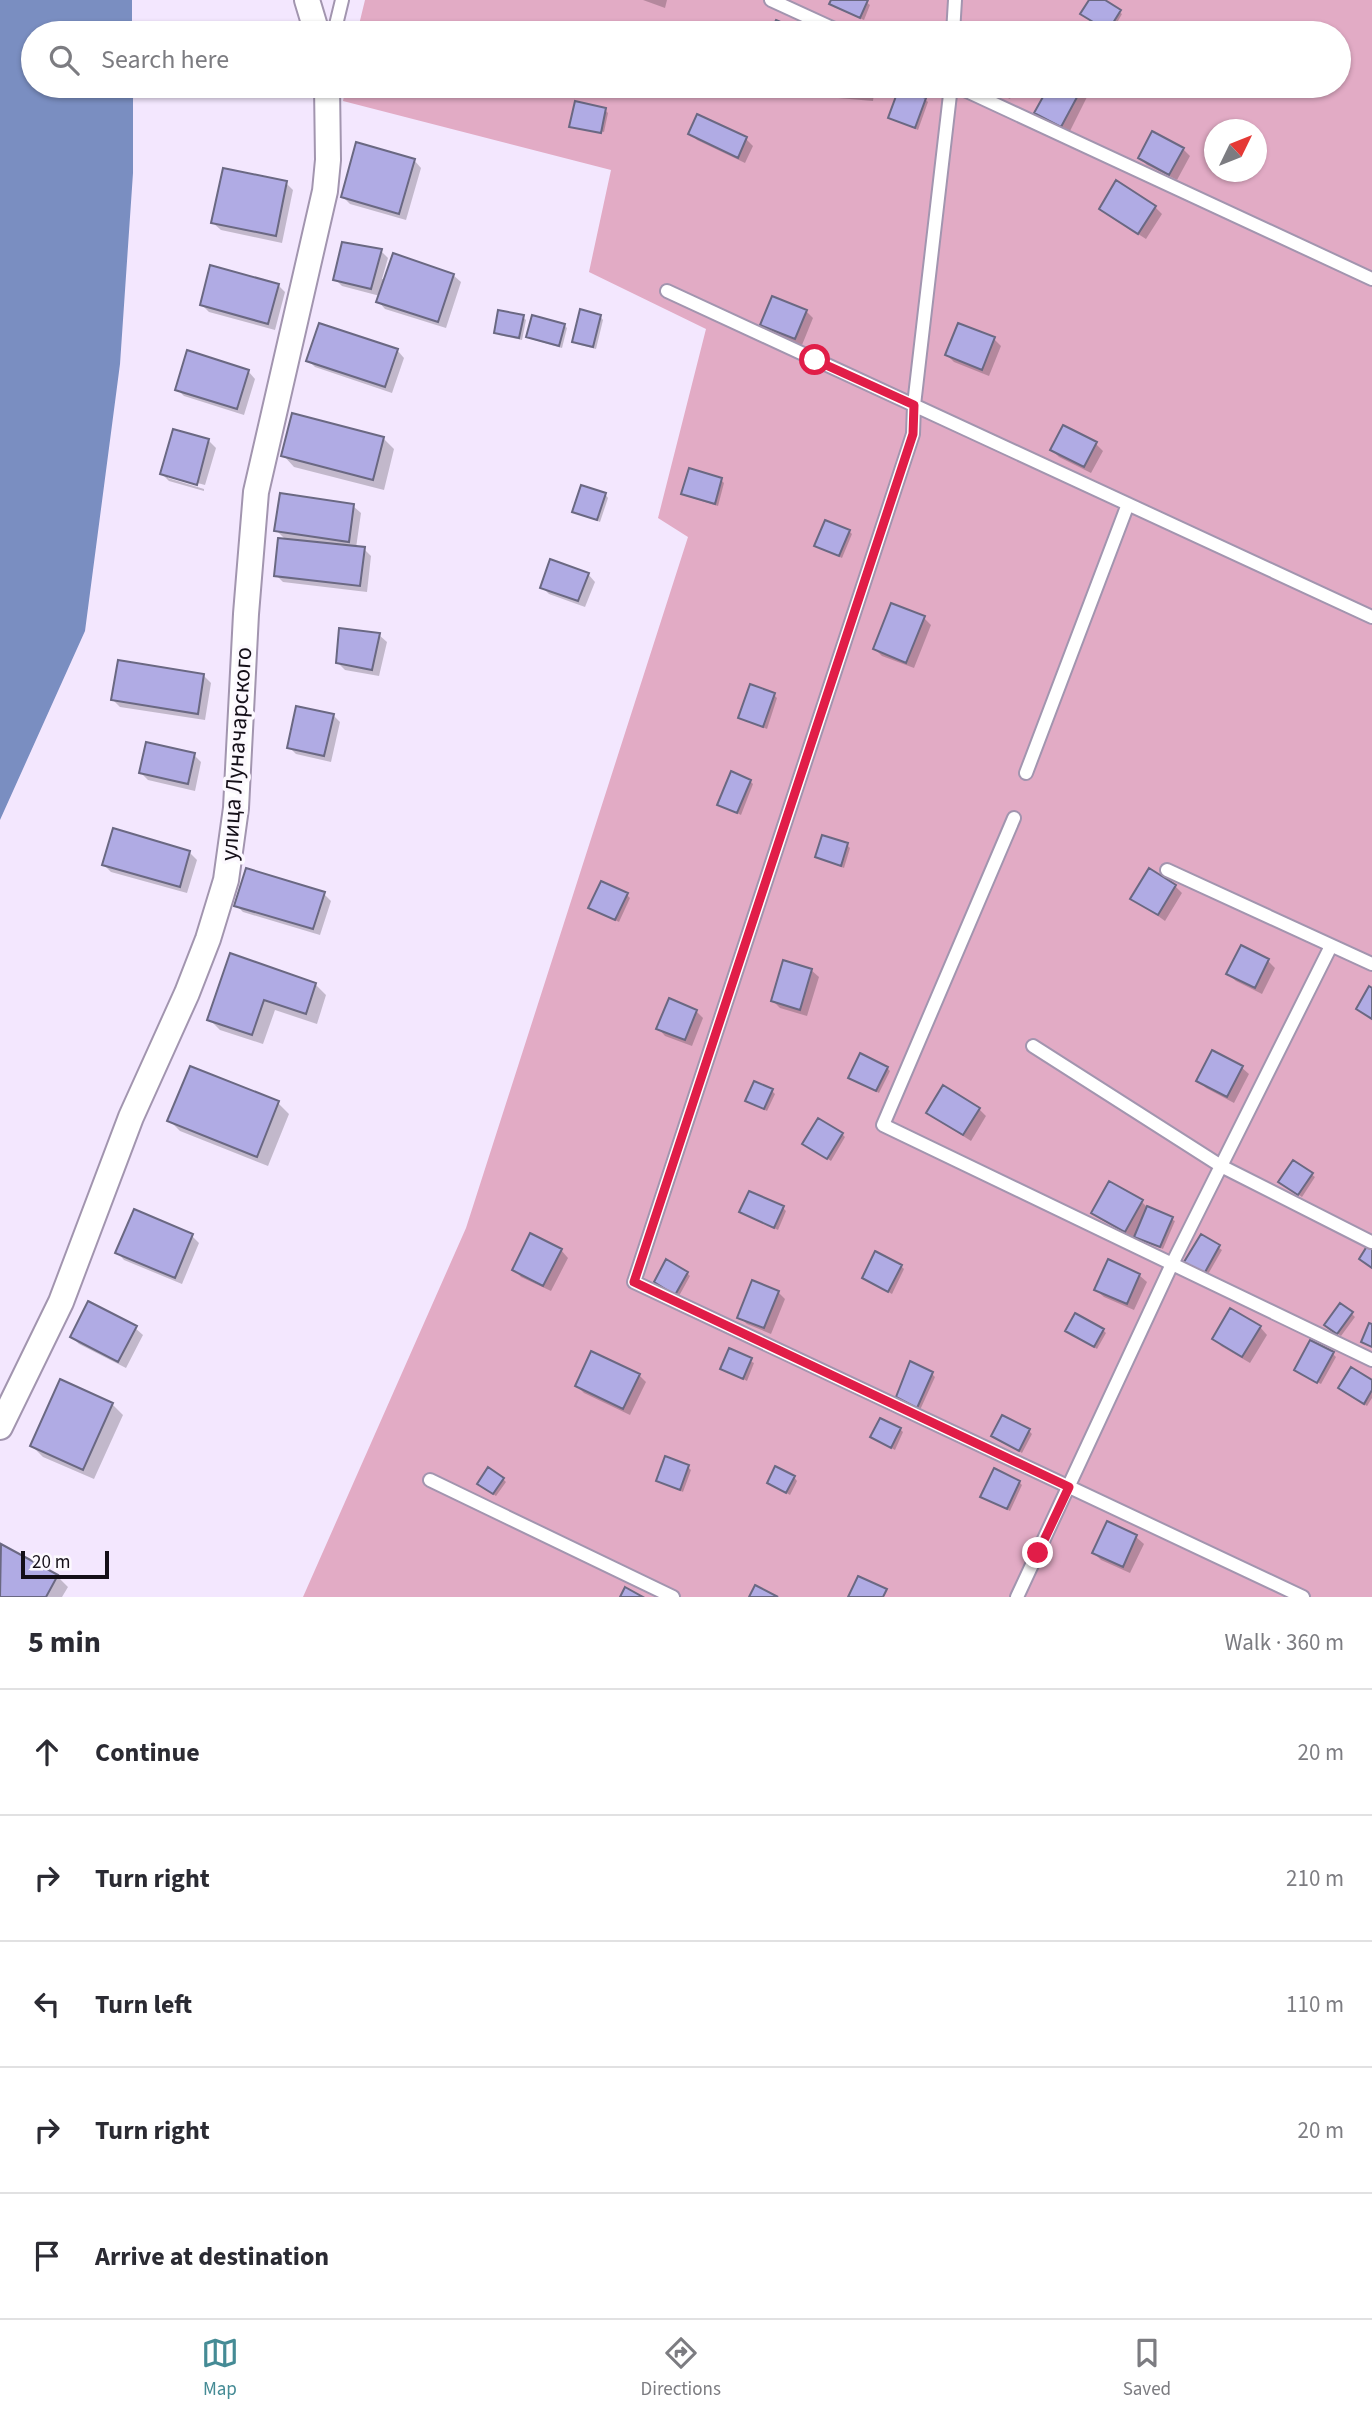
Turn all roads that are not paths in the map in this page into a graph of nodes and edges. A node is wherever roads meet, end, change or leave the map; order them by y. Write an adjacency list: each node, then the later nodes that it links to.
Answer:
1 (307, 0): 5 (street)
2 (342, 0): 6 (lane)
3 (771, 0): 7 (lane)
4 (955, 0): 8 (lane)
5 (313, 21)
6 (337, 21)
7 (817, 21)
8 (954, 21)
9 (327, 98): 27 (street, улица Луначарского)
10 (950, 98): 14 (lane)
11 (982, 98): 12 (lane)
12 (1372, 279)
13 (667, 291): 14 (lane)
14 (914, 405): 15 (lane); 29 (lane)
15 (1128, 504): 16 (lane); 17 (lane)
16 (1372, 617)
17 (1026, 773)
18 (1014, 818): 25 (lane)
19 (1167, 870): 20 (lane)
20 (1331, 946): 21 (lane); 23 (lane)
21 (1372, 964)
22 (1033, 1046): 23 (lane)
23 (1221, 1166): 24 (lane); 25 (lane)
24 (1371, 1242)
25 (1172, 1264): 26 (lane); 29 (lane)
26 (1372, 1360)
27 (0, 1427)
28 (430, 1480): 30 (lane)
29 (1069, 1487): 31 (lane); 32 (lane)
30 (673, 1597)
31 (1017, 1597)
32 (1303, 1597)

